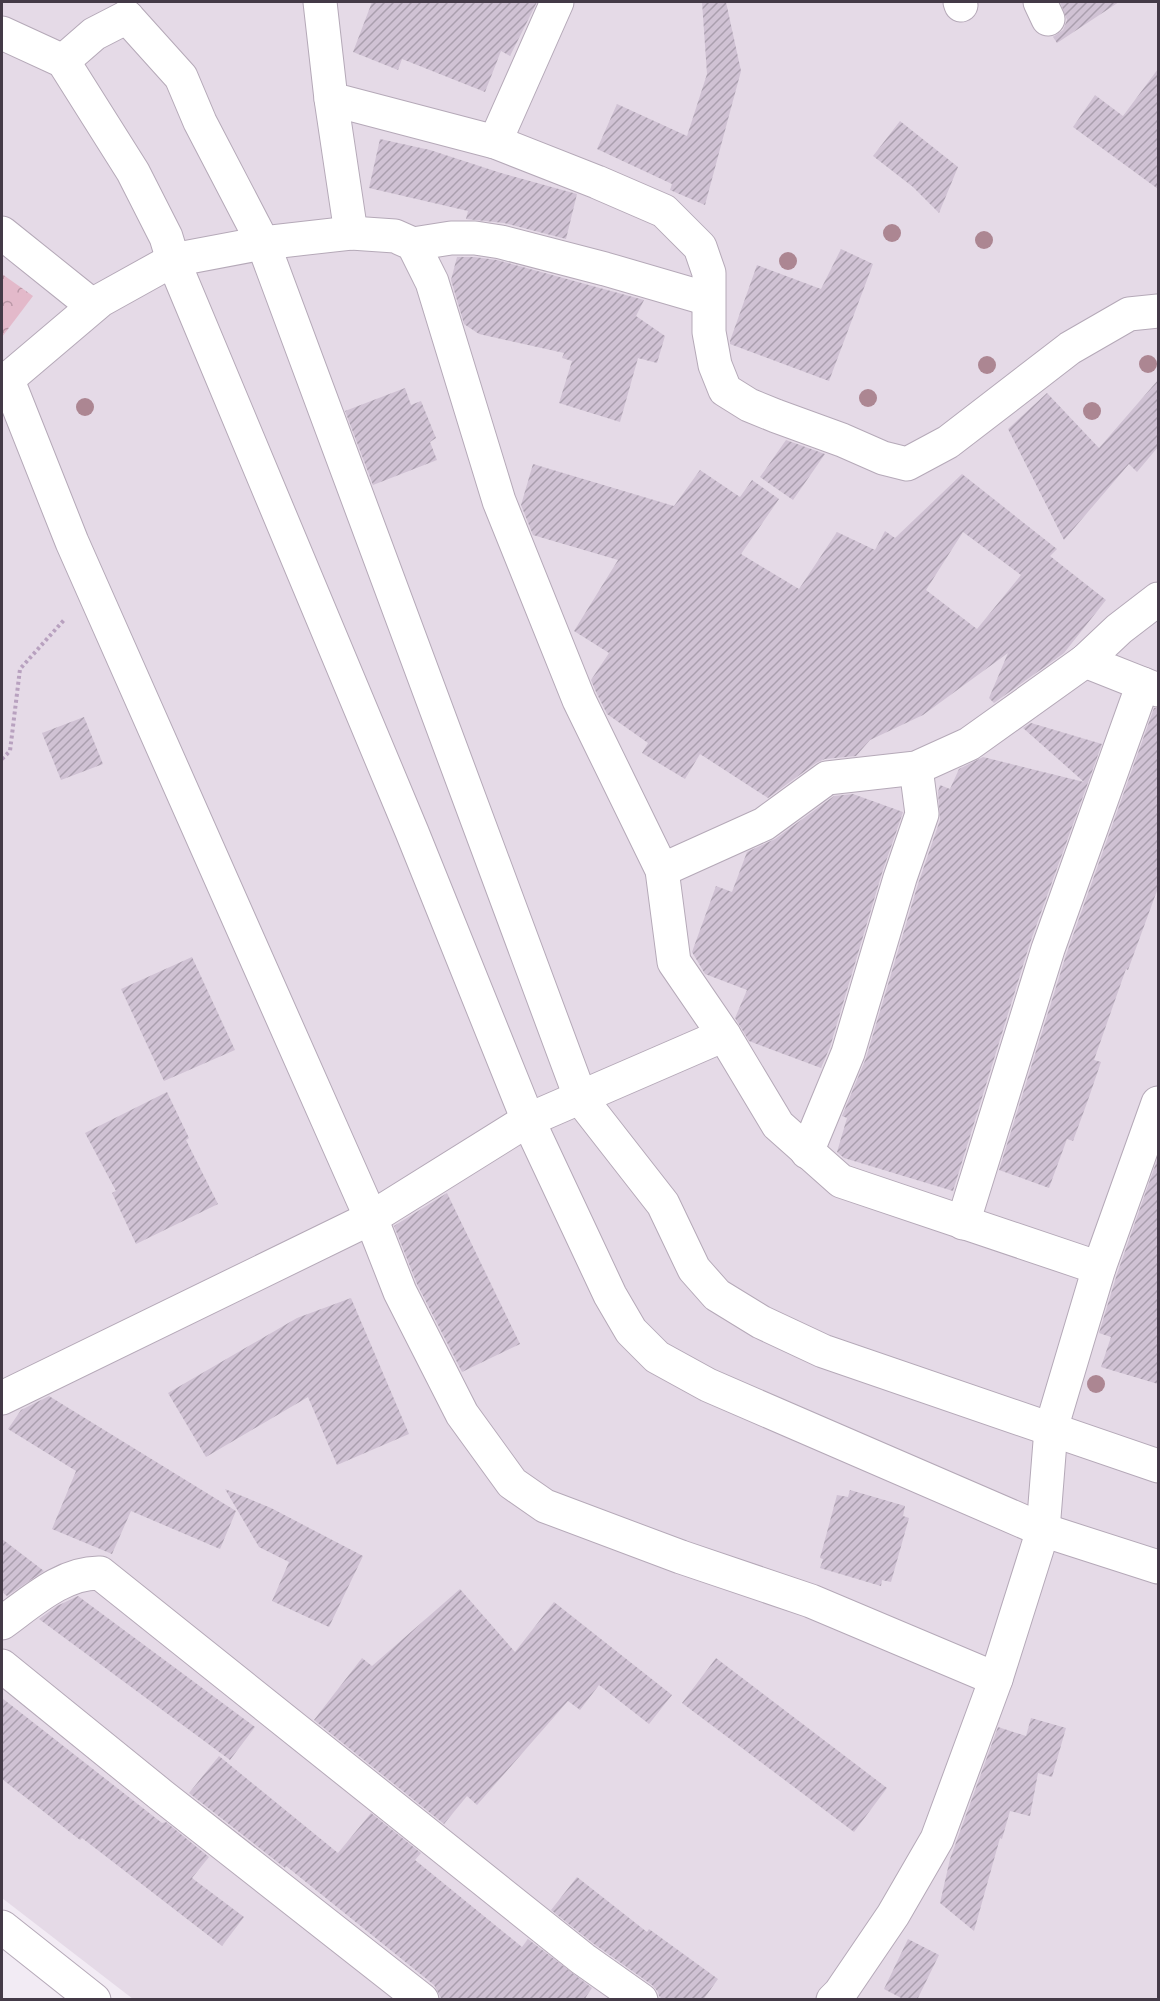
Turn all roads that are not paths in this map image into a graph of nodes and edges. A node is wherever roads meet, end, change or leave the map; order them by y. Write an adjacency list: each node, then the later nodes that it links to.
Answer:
1 (320, 2): 6 (street)
2 (557, 2): 7 (street)
3 (130, 9): 5 (street); 10 (street)
4 (2, 33): 5 (street)
5 (63, 60): 12 (street)
6 (331, 99): 7 (street); 9 (street)
7 (495, 142): 13 (street)
8 (2, 233): 14 (street)
9 (351, 233): 10 (street); 11 (street)
10 (263, 243): 12 (street); 23 (street)
11 (413, 244): 13 (street); 21 (street)
12 (173, 260): 14 (street); 25 (street)
13 (708, 299): 15 (street)
14 (93, 306): 16 (street)
15 (1158, 311)
16 (4, 381): 27 (street)
17 (1158, 599): 18 (street)
18 (1085, 661): 19 (street); 20 (street)
19 (1151, 687): 28 (street)
20 (916, 768): 21 (street); 26 (street)
21 (662, 870): 22 (street)
22 (724, 1035): 23 (street); 26 (street)
23 (581, 1099): 25 (street); 31 (street)
24 (1158, 1103): 29 (street)
25 (528, 1120): 27 (street); 33 (street)
26 (807, 1152): 28 (street)
27 (371, 1218): 30 (street); 37 (street)
28 (963, 1223): 29 (street)
29 (1099, 1268): 31 (street)
30 (2, 1398)
31 (1052, 1429): 32 (street); 33 (street)
32 (1158, 1466)
33 (1043, 1530): 34 (street); 37 (street)
34 (1158, 1567)
35 (2, 1623): 41 (street)
36 (2, 1666): 40 (street)
37 (996, 1679): 42 (street)
38 (2, 1927): 39 (street)
39 (94, 2000)
40 (422, 2000)
41 (641, 2000)
42 (833, 2000)

